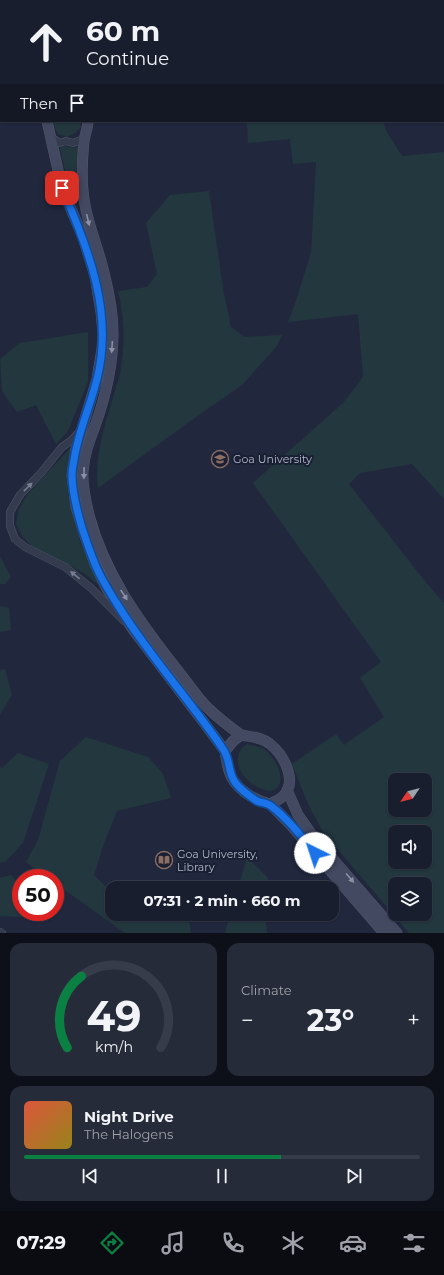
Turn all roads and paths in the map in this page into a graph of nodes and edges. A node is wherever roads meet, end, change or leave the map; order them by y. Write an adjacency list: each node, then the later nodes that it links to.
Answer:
1 (47, 122): 3 (main road)
2 (88, 122): 4 (main road)
3 (50, 136): 4 (street); 5 (main road)
4 (84, 139): 7 (main road, one-way to 7)
5 (81, 429): 6 (main road); 6 (street, one-way to 5)
6 (134, 631): 8 (main road)
7 (241, 735): 8 (main road); 9 (main road)
8 (225, 751): 10 (main road)
9 (287, 790): 10 (main road); 12 (main road, one-way to 12)
10 (270, 804): 11 (main road)
11 (384, 933)
12 (397, 933)

